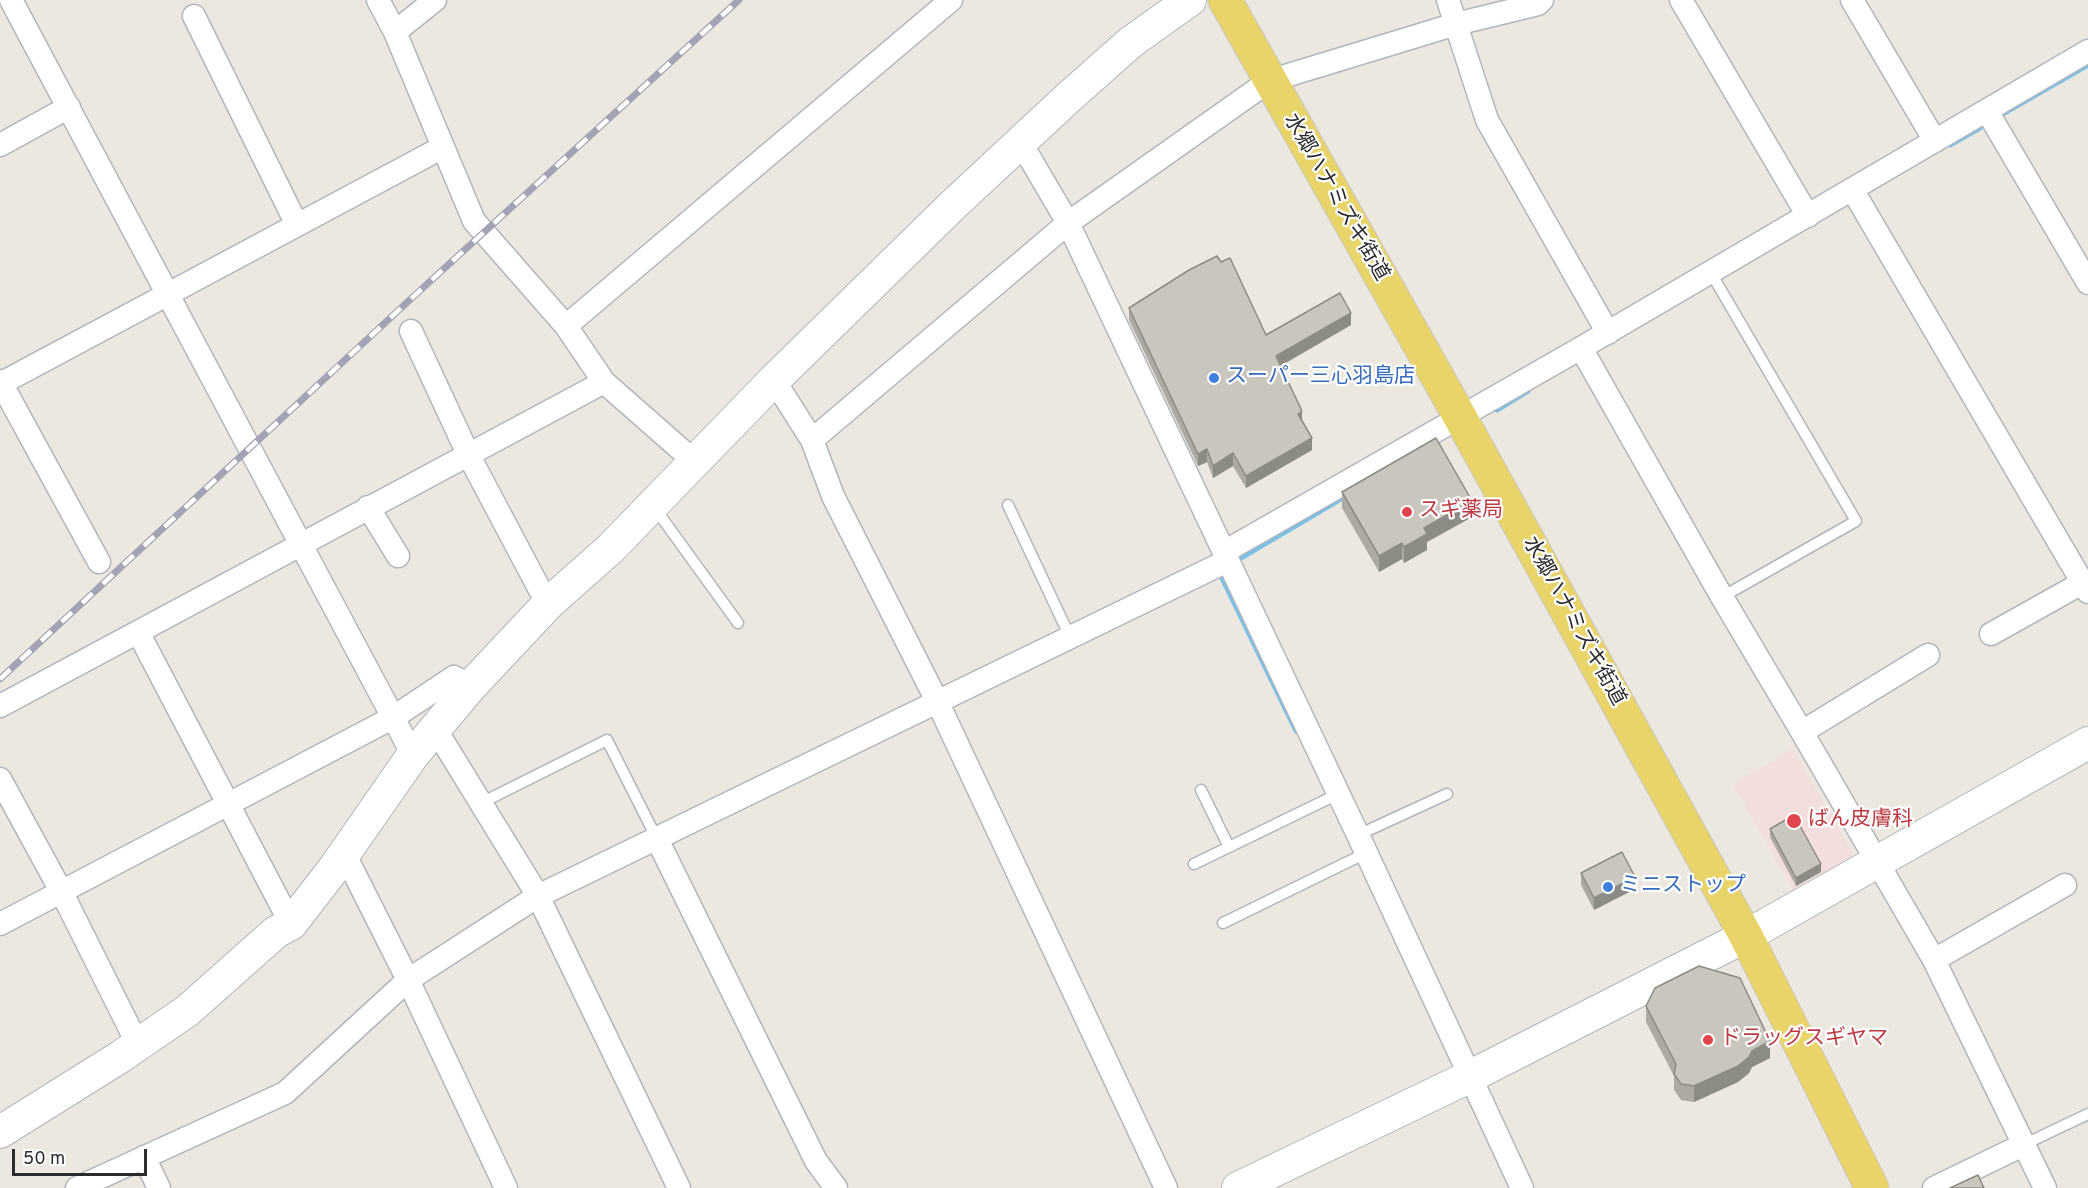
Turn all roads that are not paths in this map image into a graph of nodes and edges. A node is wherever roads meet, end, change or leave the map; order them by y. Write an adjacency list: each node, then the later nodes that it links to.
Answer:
1 (10, 0): 16 (street)
2 (378, 0): 13 (street)
3 (435, 0): 13 (street)
4 (951, 0): 29 (street)
5 (1190, 0): 19 (street)
6 (1226, 0): 15 (main road, 水郷ハナミズキ街道)
7 (1448, 0): 12 (street)
8 (1542, 0): 12 (street)
9 (1682, 0): 23 (street)
10 (1852, 0): 18 (street)
11 (194, 16): 25 (street)
12 (1456, 24): 15 (street); 31 (street)
13 (395, 32): 21 (street)
14 (2088, 51): 17 (street)
15 (1269, 81): 24 (street); 36 (main road, 水郷ハナミズキ街道)
16 (69, 107): 20 (street); 28 (street)
17 (1988, 111): 18 (street); 27 (street)
18 (1935, 141): 22 (street)
19 (1021, 143): 24 (street); 33 (street)
20 (0, 145)
21 (443, 147): 25 (street); 29 (street)
22 (1852, 189): 23 (street); 47 (street)
23 (1808, 216): 26 (street)
24 (1068, 223): 37 (street); 45 (street)
25 (297, 225): 28 (street)
26 (1711, 273): 31 (street); 48 (lane)
27 (2088, 283)
28 (169, 294): 35 (street); 43 (street)
29 (566, 326): 34 (street)
30 (411, 332): 38 (street)
31 (1608, 333): 32 (street)
32 (1581, 348): 36 (street); 48 (street)
33 (774, 380): 37 (street); 39 (street)
34 (603, 382): 38 (street); 39 (street)
35 (0, 383): 46 (street)
36 (1460, 417): 45 (street); 81 (main road, 水郷ハナミズキ街道)
37 (812, 441): 56 (street)
38 (468, 454): 42 (street); 49 (street)
39 (695, 462): 41 (street)
40 (1008, 505): 53 (lane)
41 (653, 506): 49 (street); 50 (lane)
42 (368, 507): 43 (street); 44 (street)
43 (301, 542): 51 (street); 58 (street)
44 (398, 556)
45 (1226, 556): 53 (street); 65 (street)
46 (99, 562)
47 (2085, 587): 52 (street)
48 (1722, 597): 60 (street)
49 (549, 603): 55 (street)
50 (738, 623)
51 (138, 632): 57 (street); 68 (street)
52 (1991, 634)
53 (1071, 637): 56 (street)
54 (1928, 655): 60 (street)
55 (471, 686): 58 (street); 59 (street)
56 (937, 701): 69 (street); 95 (street)
57 (0, 706)
58 (394, 717): 62 (street); 68 (street)
59 (436, 729): 62 (street); 67 (street)
60 (1802, 732): 73 (street)
61 (2088, 743): 73 (street)
62 (413, 755): 72 (street)
63 (0, 779): 76 (street)
64 (1201, 789): 71 (lane)
65 (1338, 794): 70 (street); 71 (lane)
66 (1447, 794): 70 (lane)
67 (481, 803): 69 (lane); 77 (street)
68 (228, 804): 76 (street); 80 (street)
69 (656, 837): 77 (street); 94 (street)
70 (1362, 844): 78 (lane); 85 (street)
71 (1229, 847): 74 (lane)
72 (344, 853): 80 (street); 83 (street)
73 (1878, 862): 81 (street); 82 (street)
74 (1194, 864)
75 (2065, 885): 82 (street)
76 (61, 891): 79 (street); 84 (street)
77 (538, 896): 83 (street); 93 (street)
78 (1223, 923)
79 (0, 924)
80 (291, 924): 84 (street)
81 (1746, 936): 85 (street); 98 (main road, 水郷ハナミズキ街道)
82 (1934, 960): 88 (street)
83 (408, 980): 89 (street); 92 (street)
84 (138, 1045): 87 (street)
85 (1469, 1077): 96 (street); 97 (street)
86 (2088, 1114): 88 (lane)
87 (0, 1132)
88 (2025, 1144): 99 (street); 100 (street)
89 (144, 1157): 90 (street); 91 (street)
90 (77, 1188)
91 (159, 1188)
92 (506, 1188)
93 (679, 1188)
94 (836, 1188)
95 (1166, 1188)
96 (1238, 1188)
97 (1522, 1188)
98 (1872, 1188)
99 (1934, 1188)
100 (2045, 1188)

